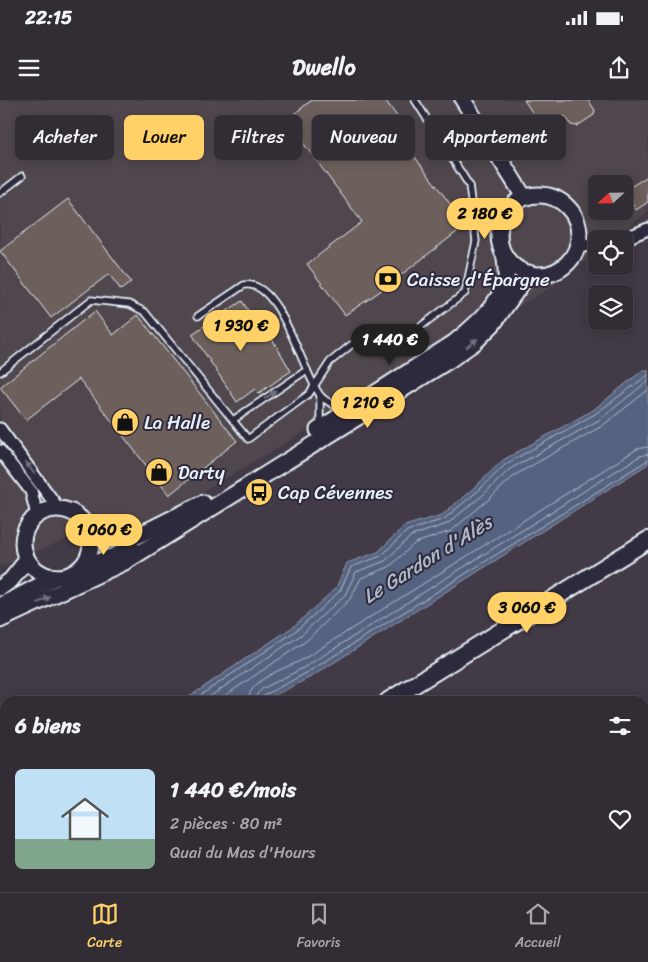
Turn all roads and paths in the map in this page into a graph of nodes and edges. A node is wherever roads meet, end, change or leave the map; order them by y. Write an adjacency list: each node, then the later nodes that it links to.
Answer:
1 (415, 100): 13 (lane)
2 (463, 100): 5 (street)
3 (22, 176): 4 (lane)
4 (0, 193)
5 (524, 197): 9 (street); 10 (street)
6 (648, 228): 7 (street)
7 (633, 235)
8 (588, 245): 9 (street)
9 (578, 247): 11 (street)
10 (505, 256): 11 (street); 19 (street)
11 (529, 273): 27 (street, one-way to 11)
12 (198, 316): 15 (lane)
13 (400, 342)
14 (351, 345): 17 (lane)
15 (307, 370): 17 (lane); 20 (lane, one-way to 15)
16 (0, 372): 20 (lane)
17 (315, 386): 18 (lane); 20 (lane)
18 (320, 396): 19 (lane); 21 (lane)
19 (347, 411): 21 (street)
20 (233, 420)
21 (320, 428): 26 (street)
22 (0, 429): 24 (street, one-way to 22)
23 (0, 451): 25 (street)
24 (58, 508): 25 (street); 26 (street)
25 (37, 515): 29 (street)
26 (88, 530): 30 (street)
27 (165, 537): 30 (street); 34 (street, one-way to 27)
28 (648, 540): 35 (main road)
29 (27, 560): 31 (street); 32 (street)
30 (77, 570): 31 (street)
31 (56, 577): 33 (street)
32 (0, 588)
33 (0, 606)
34 (0, 620)
35 (396, 696)

